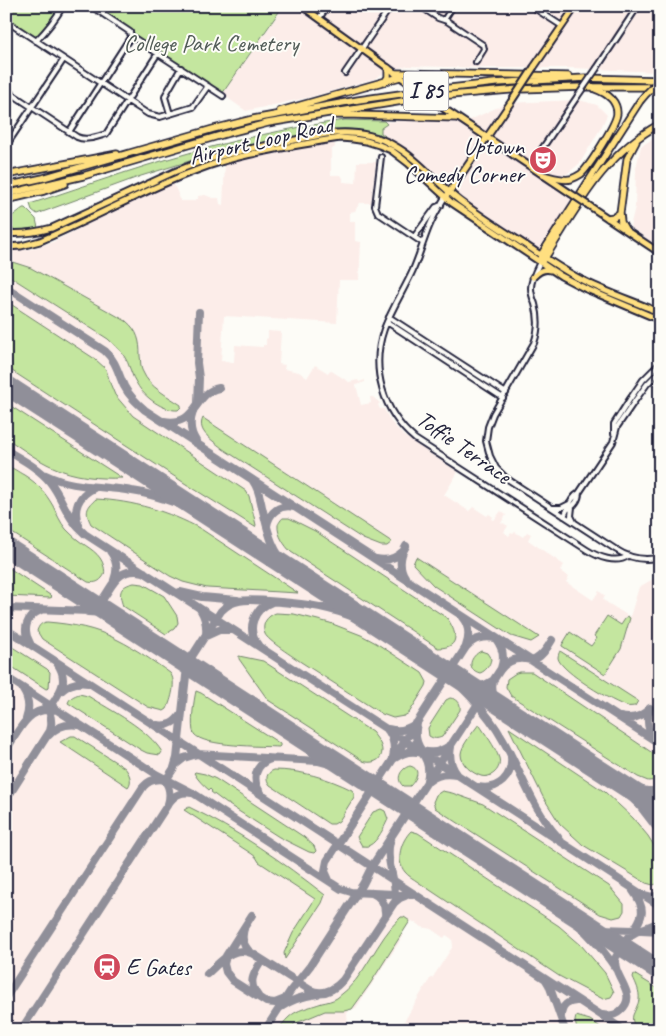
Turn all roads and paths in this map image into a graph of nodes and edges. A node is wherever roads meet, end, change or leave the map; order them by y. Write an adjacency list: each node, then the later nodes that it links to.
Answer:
1 (63, 6): 17 (street)
2 (91, 6): 11 (street)
3 (302, 6): 12 (main road)
4 (328, 6): 12 (street)
5 (391, 6): 18 (street)
6 (420, 6): 13 (street)
7 (453, 6): 13 (street)
8 (532, 6): 15 (street)
9 (576, 6): 15 (main road, Toffie Terrace)
10 (638, 6): 50 (street, bridge)
11 (97, 8): 16 (street)
12 (319, 18): 18 (main road)
13 (444, 20): 21 (street)
14 (6, 21): 17 (street)
15 (562, 26): 45 (main road, Toffie Terrace, bridge)
16 (131, 36): 19 (street); 30 (street)
17 (36, 41): 20 (street)
18 (362, 49): 23 (main road); 24 (street)
19 (158, 53): 22 (street); 37 (street)
20 (64, 59): 30 (street); 38 (street)
21 (476, 62)
22 (181, 68): 32 (street); 39 (street)
23 (388, 68): 26 (main road); 29 (highway)
24 (345, 73)
25 (414, 73): 26 (highway); 27 (highway); 31 (highway)
26 (398, 75): 29 (highway); 31 (main road)
27 (585, 78): 28 (highway, I 85); 40 (highway, I 85)
28 (660, 80): 69 (highway, bridge)
29 (385, 82): 40 (highway)
30 (101, 83): 37 (street); 44 (street)
31 (409, 83): 41 (main road, bridge)
32 (208, 86): 36 (street); 39 (street)
33 (591, 87): 34 (highway, I 85); 42 (highway, I 85); 53 (highway)
34 (660, 87)
35 (6, 90): 38 (street)
36 (223, 96)
37 (128, 101): 39 (street); 44 (street)
38 (32, 107): 44 (street); 47 (street)
39 (170, 114)
40 (268, 116): 48 (highway, I 85)
41 (457, 118): 42 (highway); 45 (main road)
42 (268, 123): 54 (highway, I 85)
43 (660, 124): 46 (highway)
44 (69, 132)
45 (486, 138): 50 (main road); 56 (main road, Toffie Terrace)
46 (639, 138): 61 (highway); 69 (highway)
47 (6, 146)
48 (127, 153): 51 (highway); 55 (highway, I 85)
49 (381, 157): 65 (street)
50 (532, 167): 53 (main road)
51 (6, 175)
52 (175, 175): 56 (main road, Airport Loop Road); 58 (main road, Airport Loop Road); 64 (main road); 67 (main road)
53 (544, 175): 62 (main road, bridge)
54 (83, 176): 57 (highway, I 85); 59 (highway)
55 (6, 186)
56 (449, 192): 58 (main road, Toffie Terrace); 69 (main road, Airport Loop Road)
57 (6, 194)
58 (445, 197): 60 (street, Toffie Terrace); 69 (main road, Airport Loop Road)
59 (6, 200)
60 (440, 205): 65 (street); 66 (street, Toffie Terrace)
61 (620, 213): 62 (highway); 63 (highway)
62 (608, 218): 63 (main road)
63 (625, 229): 68 (main road)
64 (6, 232)
65 (414, 238): 66 (street)
66 (423, 244): 73 (street, Toffie Terrace)
67 (6, 246)
68 (660, 253)
69 (542, 258): 70 (main road, Airport Loop Road); 71 (street); 72 (main road, Airport Loop Road)
70 (553, 271): 71 (main road); 74 (main road, Airport Loop Road)
71 (533, 277): 78 (street)
72 (660, 313)
73 (388, 320): 76 (street); 85 (street, Toffie Terrace)
74 (660, 320)
75 (660, 363): 80 (street)
76 (465, 370): 78 (street); 79 (street)
77 (660, 371): 80 (street)
78 (506, 394): 79 (street)
79 (503, 398): 82 (street)
80 (614, 436): 81 (street)
81 (570, 507): 82 (street); 83 (street); 84 (street)
82 (552, 508): 83 (street)
83 (564, 516): 84 (street)
84 (576, 524): 85 (street)
85 (628, 556): 86 (street)
86 (660, 557)

